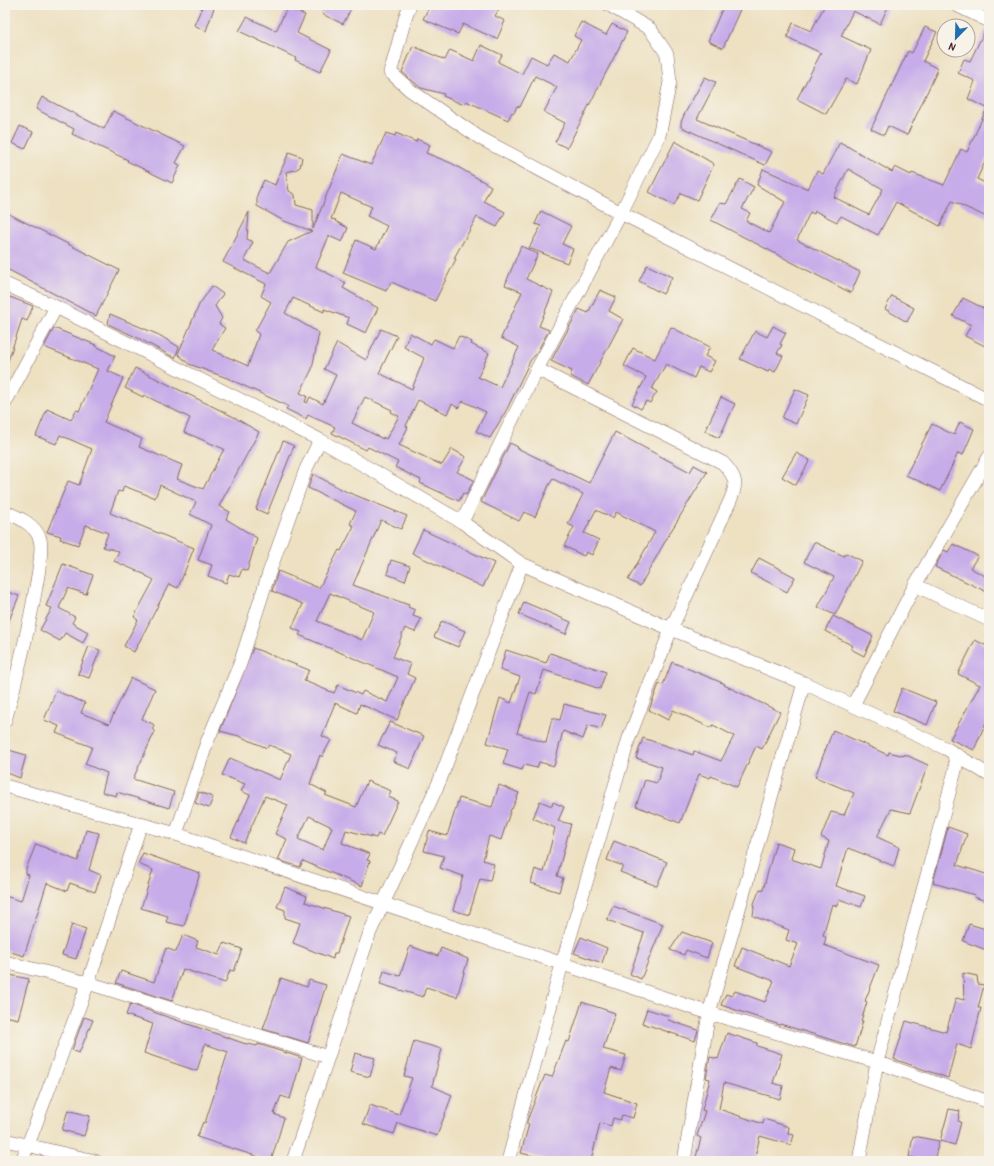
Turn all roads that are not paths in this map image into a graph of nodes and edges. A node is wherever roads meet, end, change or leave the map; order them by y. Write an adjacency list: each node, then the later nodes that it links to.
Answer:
1 (410, 5): 5 (street)
2 (610, 5): 5 (street)
3 (959, 6): 4 (street)
4 (989, 21)
5 (621, 213): 8 (street); 9 (street)
6 (5, 284): 7 (street)
7 (56, 307): 10 (street); 11 (street)
8 (537, 369): 14 (street); 18 (street)
9 (989, 400)
10 (5, 403)
11 (320, 440): 14 (street); 26 (street)
12 (989, 457): 16 (street)
13 (5, 512): 21 (street)
14 (462, 522): 15 (street)
15 (522, 564): 18 (street); 27 (street)
16 (915, 584): 17 (street); 20 (street)
17 (989, 620)
18 (671, 629): 19 (street); 29 (street)
19 (804, 683): 20 (street); 31 (street)
20 (853, 705): 22 (street)
21 (5, 721)
22 (954, 754): 23 (street); 33 (street)
23 (989, 775)
24 (5, 786): 25 (street)
25 (141, 824): 26 (street); 30 (street)
26 (176, 834): 27 (street)
27 (384, 903): 29 (street); 32 (street)
28 (5, 962): 30 (street)
29 (562, 964): 31 (street); 40 (street)
30 (88, 983): 32 (street); 36 (street)
31 (708, 1013): 33 (street); 41 (street)
32 (328, 1057): 39 (street)
33 (877, 1062): 34 (street); 42 (street)
34 (989, 1102)
35 (5, 1140): 36 (street)
36 (28, 1146): 37 (street); 38 (street)
37 (22, 1161)
38 (96, 1161)
39 (292, 1161)
40 (508, 1161)
41 (684, 1161)
42 (859, 1161)

